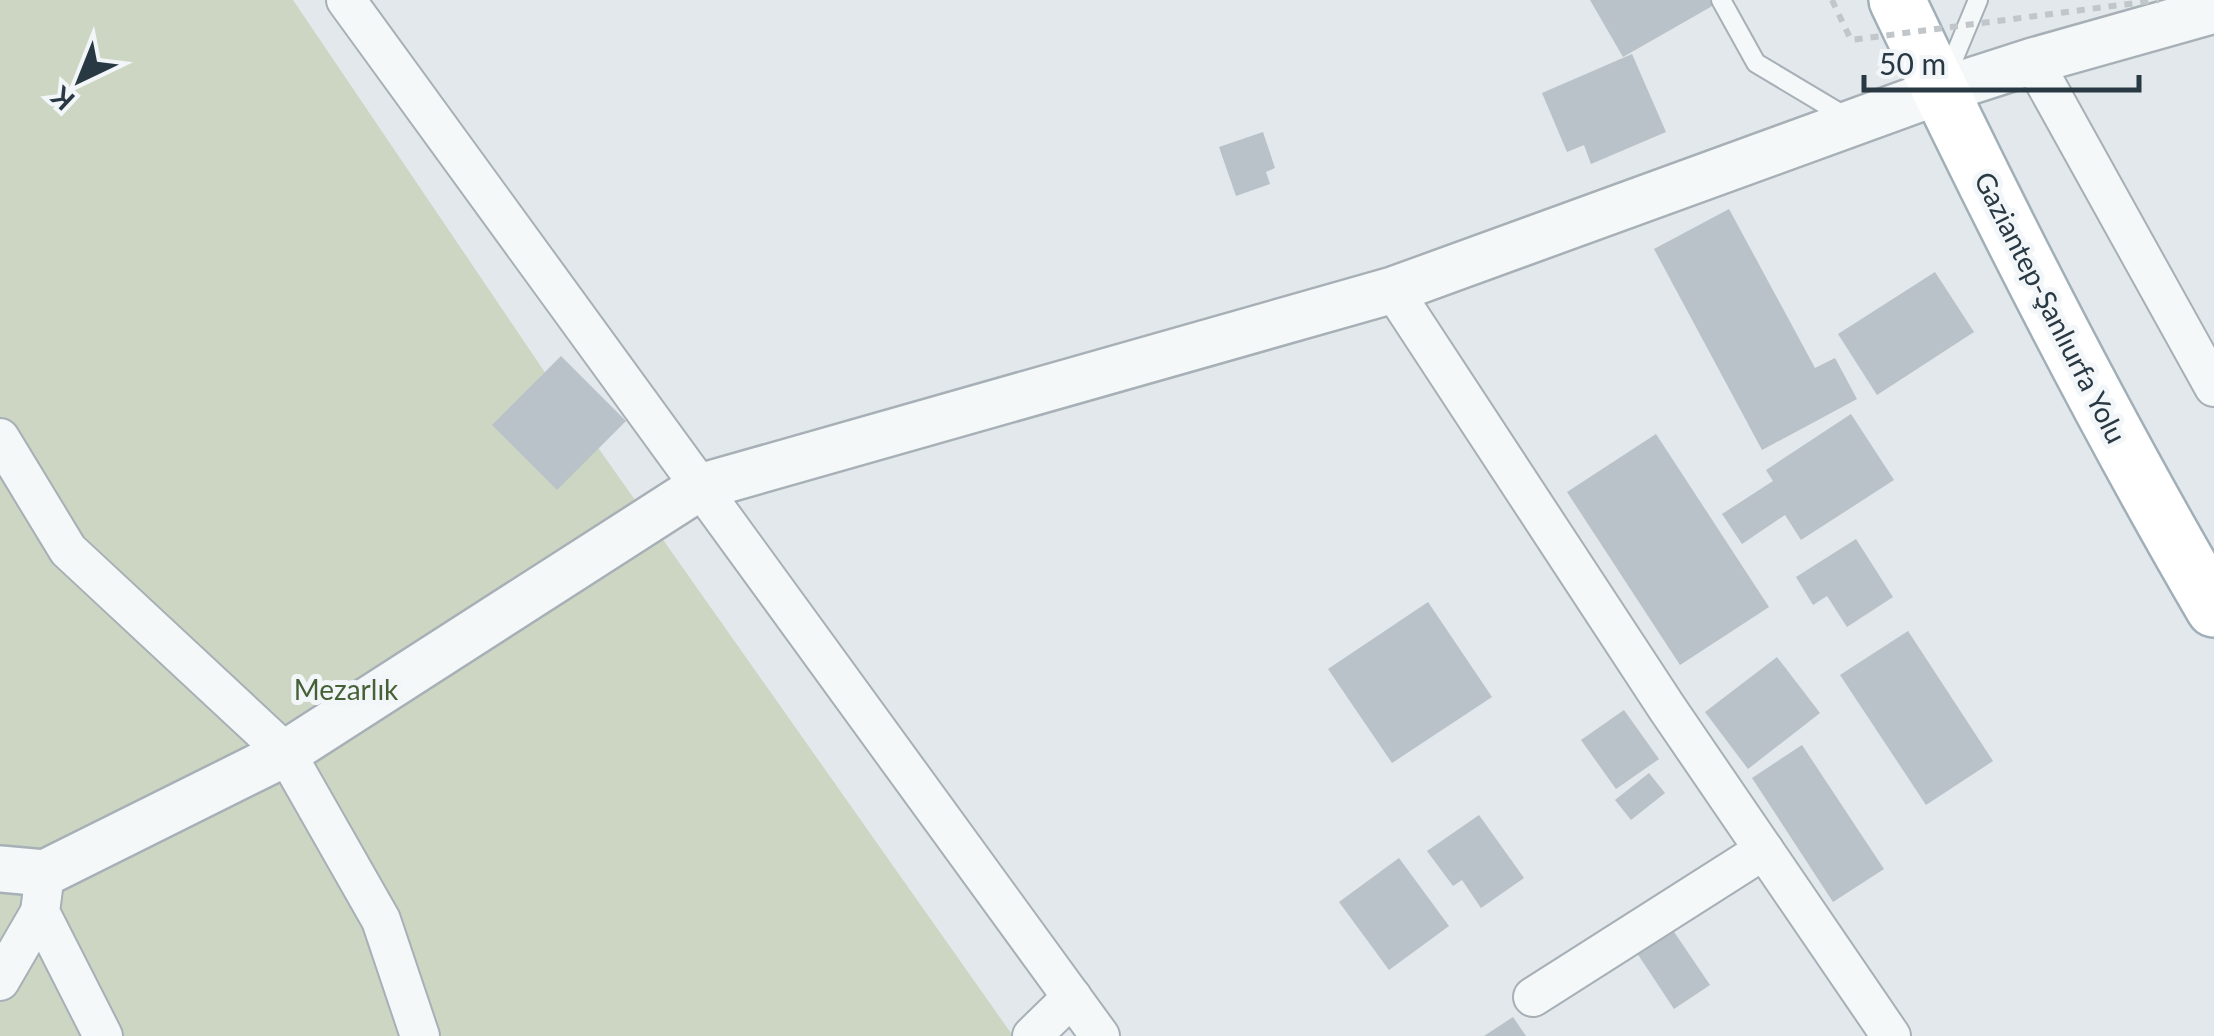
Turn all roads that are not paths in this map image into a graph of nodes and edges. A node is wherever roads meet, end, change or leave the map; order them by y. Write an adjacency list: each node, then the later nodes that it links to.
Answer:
1 (346, 0): 12 (street)
2 (1721, 0): 8 (lane)
3 (1897, 0): 7 (main road, Gaziantep-Şanlıurfa Yolu)
4 (1978, 0): 7 (lane)
5 (2214, 10): 6 (street)
6 (2033, 61): 7 (street); 10 (street)
7 (1940, 91): 8 (street); 13 (main road, Gaziantep-Şanlıurfa Yolu)
8 (1852, 121): 9 (street)
9 (1393, 290): 12 (street); 15 (street)
10 (2214, 386)
11 (0, 438): 14 (street)
12 (700, 488): 14 (street); 19 (street)
13 (2214, 610)
14 (286, 753): 17 (street); 22 (street)
15 (1764, 850): 20 (street); 25 (street)
16 (0, 869): 17 (street)
17 (43, 893): 18 (street); 21 (street)
18 (0, 981)
19 (1072, 997): 23 (street); 24 (street)
20 (1533, 997)
21 (103, 1036)
22 (420, 1036)
23 (1032, 1036)
24 (1100, 1036)
25 (1892, 1036)

